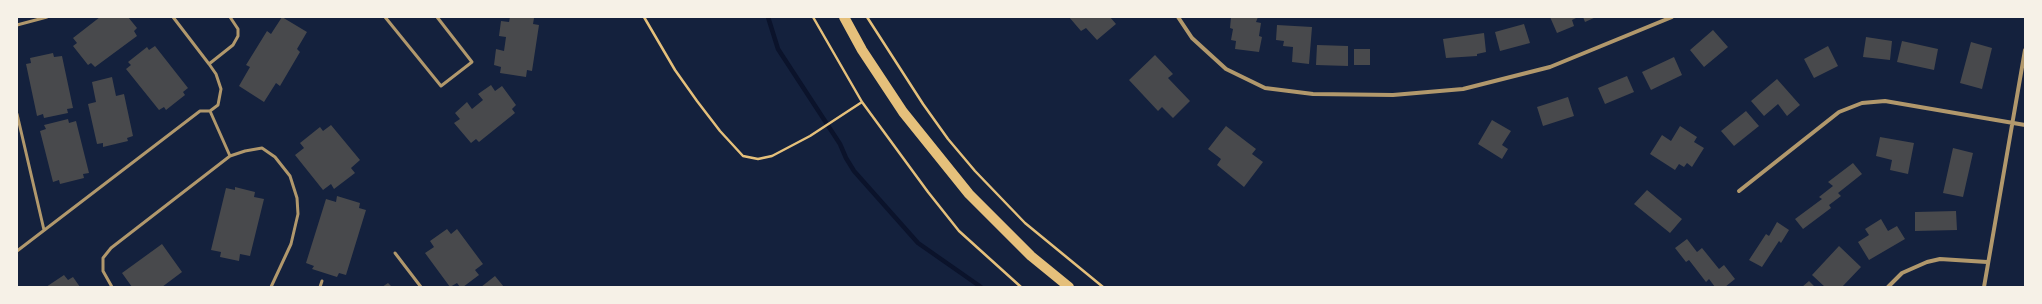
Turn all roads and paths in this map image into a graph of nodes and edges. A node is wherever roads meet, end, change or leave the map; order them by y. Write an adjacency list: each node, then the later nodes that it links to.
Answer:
1 (47, 17): 12 (lane)
2 (173, 17): 14 (lane)
3 (230, 17): 14 (lane)
4 (384, 17): 5 (lane)
5 (437, 17)
6 (644, 17): 15 (path)
7 (812, 17): 15 (path)
8 (844, 17): 32 (main road)
9 (867, 17): 33 (path)
10 (1178, 17): 11 (street)
11 (1672, 17)
12 (17, 25)
13 (2025, 50): 18 (street)
14 (209, 64): 16 (lane)
15 (862, 102): 31 (path)
16 (210, 111): 20 (lane); 22 (lane)
17 (17, 114): 22 (lane)
18 (2013, 122): 19 (street); 21 (street); 25 (street)
19 (2025, 125)
20 (230, 156): 27 (lane); 28 (lane)
21 (1739, 191)
22 (44, 230): 23 (lane)
23 (17, 251)
24 (395, 253): 30 (lane)
25 (1987, 262): 34 (street); 35 (street)
26 (322, 281): 29 (lane)
27 (112, 287)
28 (271, 287)
29 (320, 287)
30 (421, 287)
31 (1021, 287)
32 (1069, 287)
33 (1103, 287)
34 (1888, 287)
35 (1984, 287)

